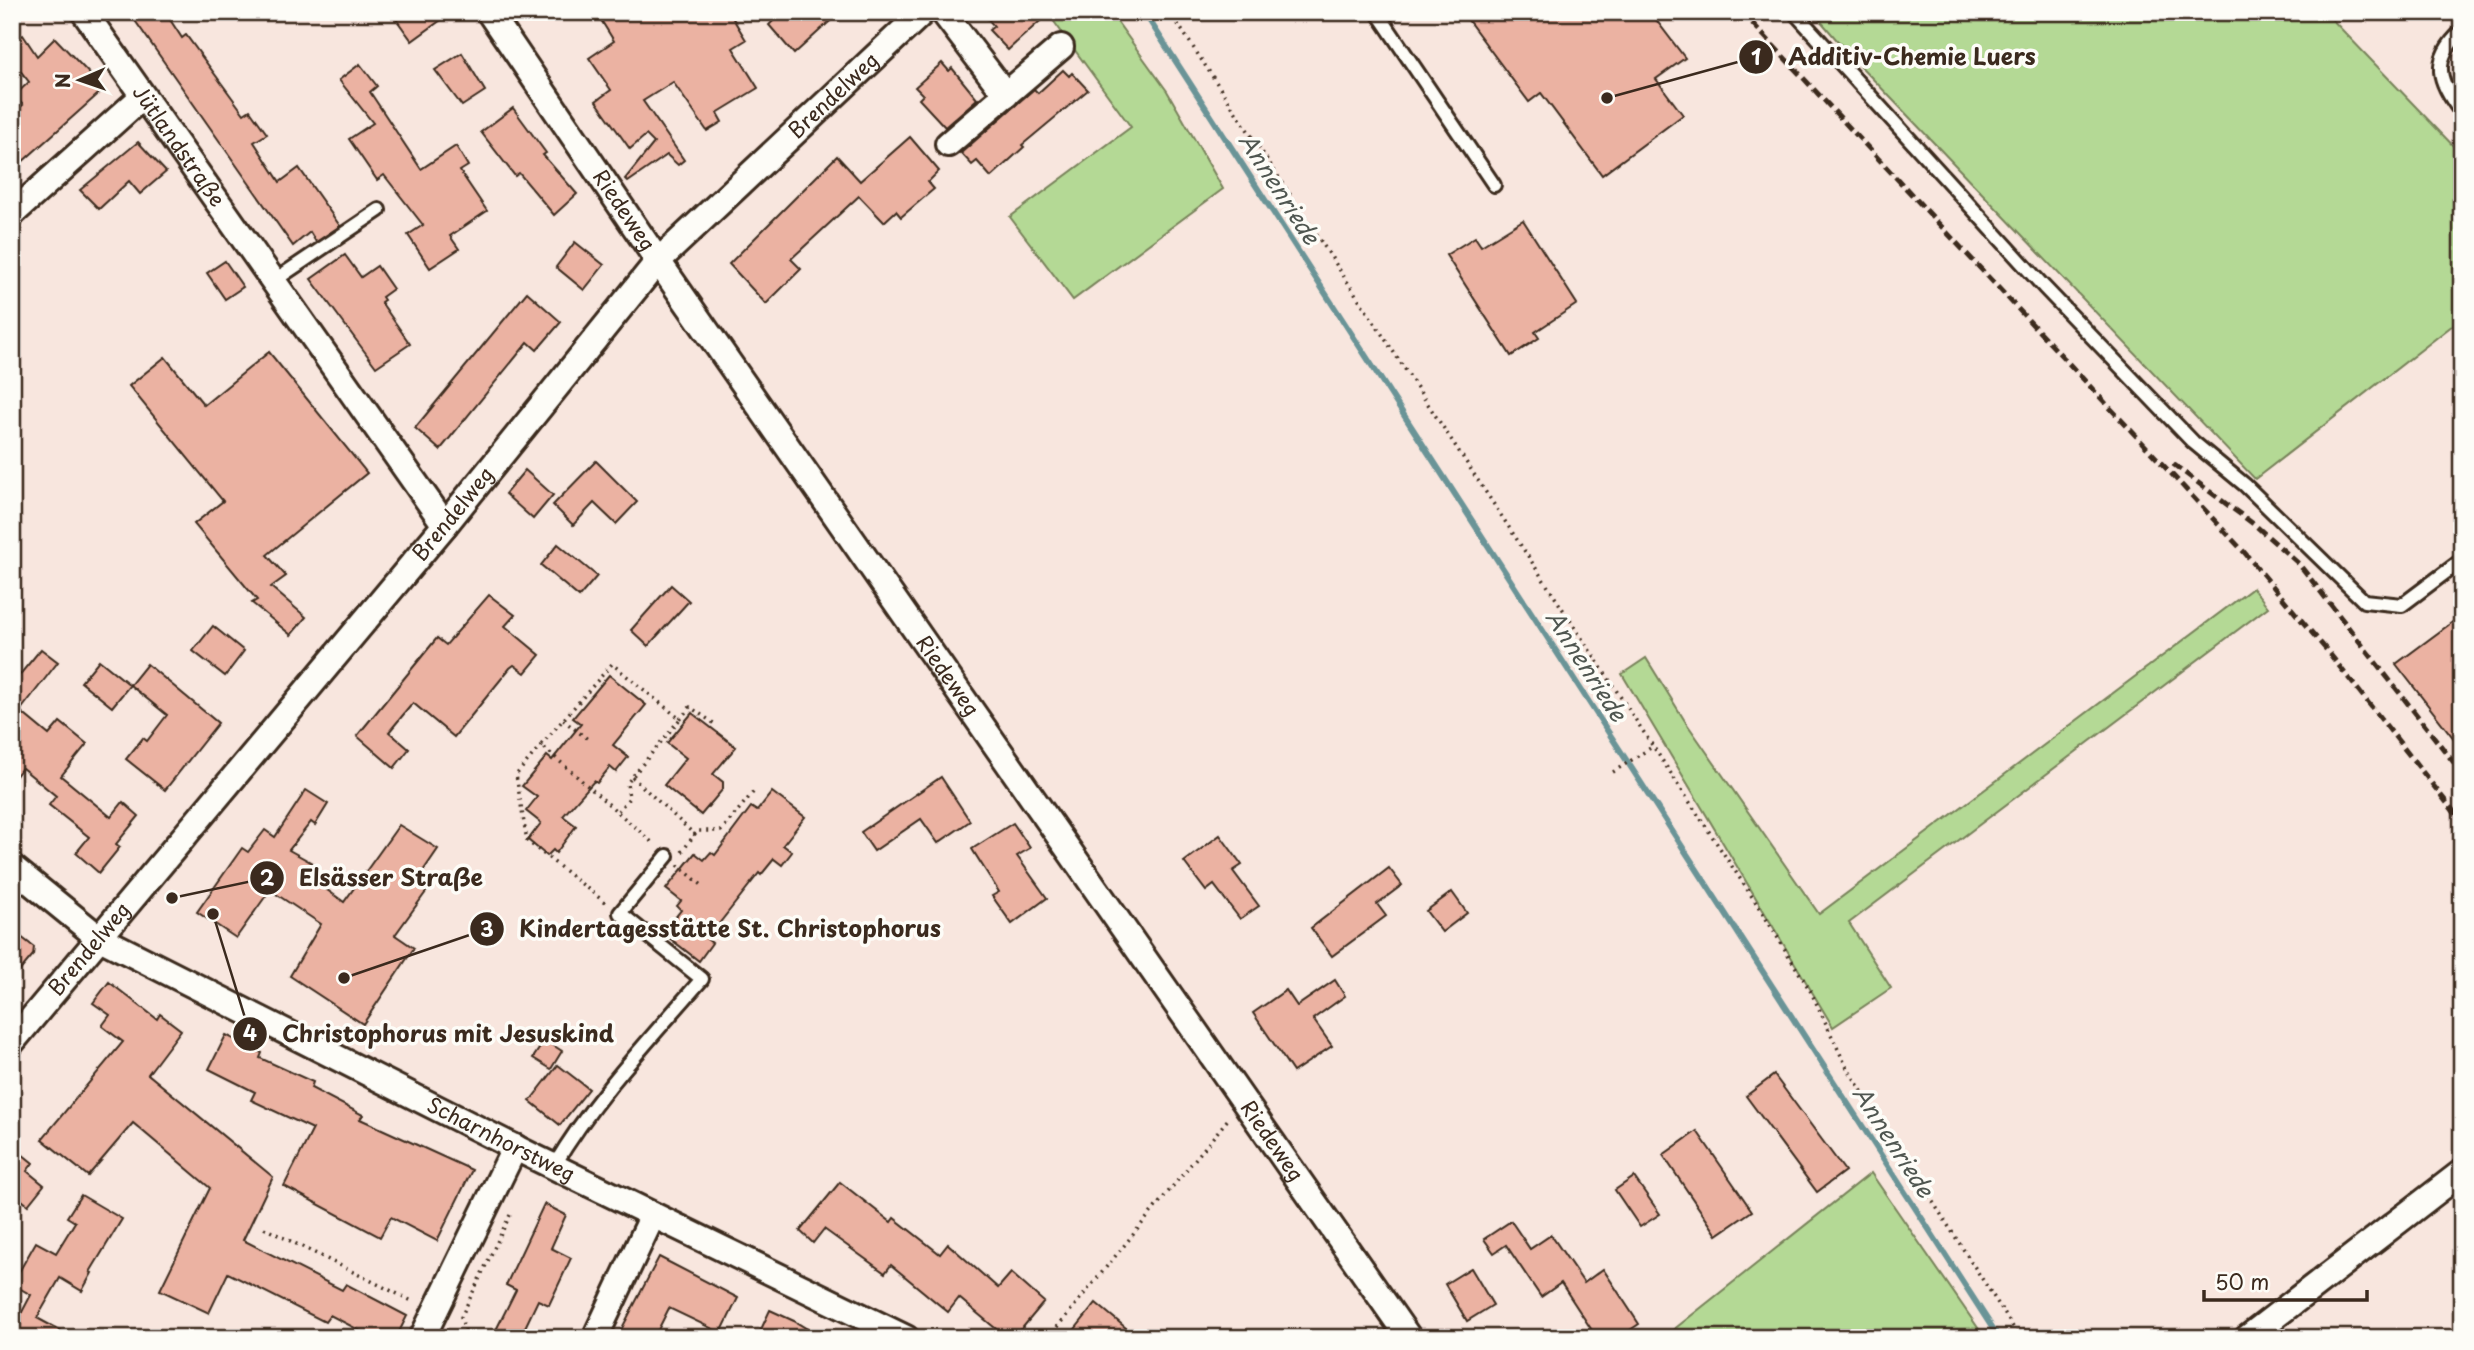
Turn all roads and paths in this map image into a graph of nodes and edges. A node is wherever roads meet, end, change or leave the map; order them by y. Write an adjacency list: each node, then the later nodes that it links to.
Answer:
1 (84, 12): 11 (street, Jütlandstraße)
2 (489, 12): 17 (street, Riedeweg)
3 (923, 12): 17 (street, Brendelweg)
4 (943, 12): 10 (street)
5 (1170, 12): 26 (path)
6 (1377, 12): 14 (lane)
7 (1794, 12): 20 (lane)
8 (2462, 30): 12 (lane)
9 (1061, 47): 10 (street)
10 (1006, 95): 13 (street)
11 (142, 97): 16 (street); 18 (street, Jütlandstraße)
12 (2462, 113)
13 (948, 144)
14 (1494, 185)
15 (379, 209): 18 (lane)
16 (12, 214)
17 (658, 261): 19 (street, Brendelweg); 38 (street, Riedeweg)
18 (272, 283): 19 (street, Jütlandstraße)
19 (445, 525): 36 (street, Brendelweg)
20 (2462, 560)
21 (680, 719): 22 (path); 23 (path); 28 (path)
22 (563, 720): 24 (path); 25 (path)
23 (715, 724)
24 (589, 740)
25 (541, 745): 30 (path); 35 (path)
26 (1653, 747): 27 (path); 55 (path)
27 (1613, 772)
28 (632, 777): 30 (path); 31 (path)
29 (755, 790): 31 (path)
30 (618, 811): 32 (path)
31 (695, 835): 32 (path)
32 (670, 859): 34 (path); 35 (lane)
33 (12, 867): 36 (street, Scharnhorstweg)
34 (703, 886)
35 (620, 913): 40 (lane)
36 (98, 937): 37 (street, Brendelweg); 39 (street, Scharnhorstweg)
37 (12, 1042)
38 (1245, 1098): 53 (path); 54 (street, Riedeweg)
39 (515, 1147): 40 (street, Scharnhorstweg); 45 (street)
40 (554, 1167): 43 (street, Scharnhorstweg)
41 (2462, 1172): 56 (street)
42 (514, 1207): 50 (path)
43 (653, 1215): 51 (street); 52 (street, Scharnhorstweg)
44 (264, 1228): 45 (path)
45 (435, 1313): 48 (street); 49 (street)
46 (234, 1331): 47 (path)
47 (247, 1338)
48 (422, 1338)
49 (446, 1338)
50 (467, 1338)
51 (594, 1338)
52 (906, 1338)
53 (1048, 1338)
54 (1409, 1338)
55 (2021, 1338)
56 (2247, 1338)

